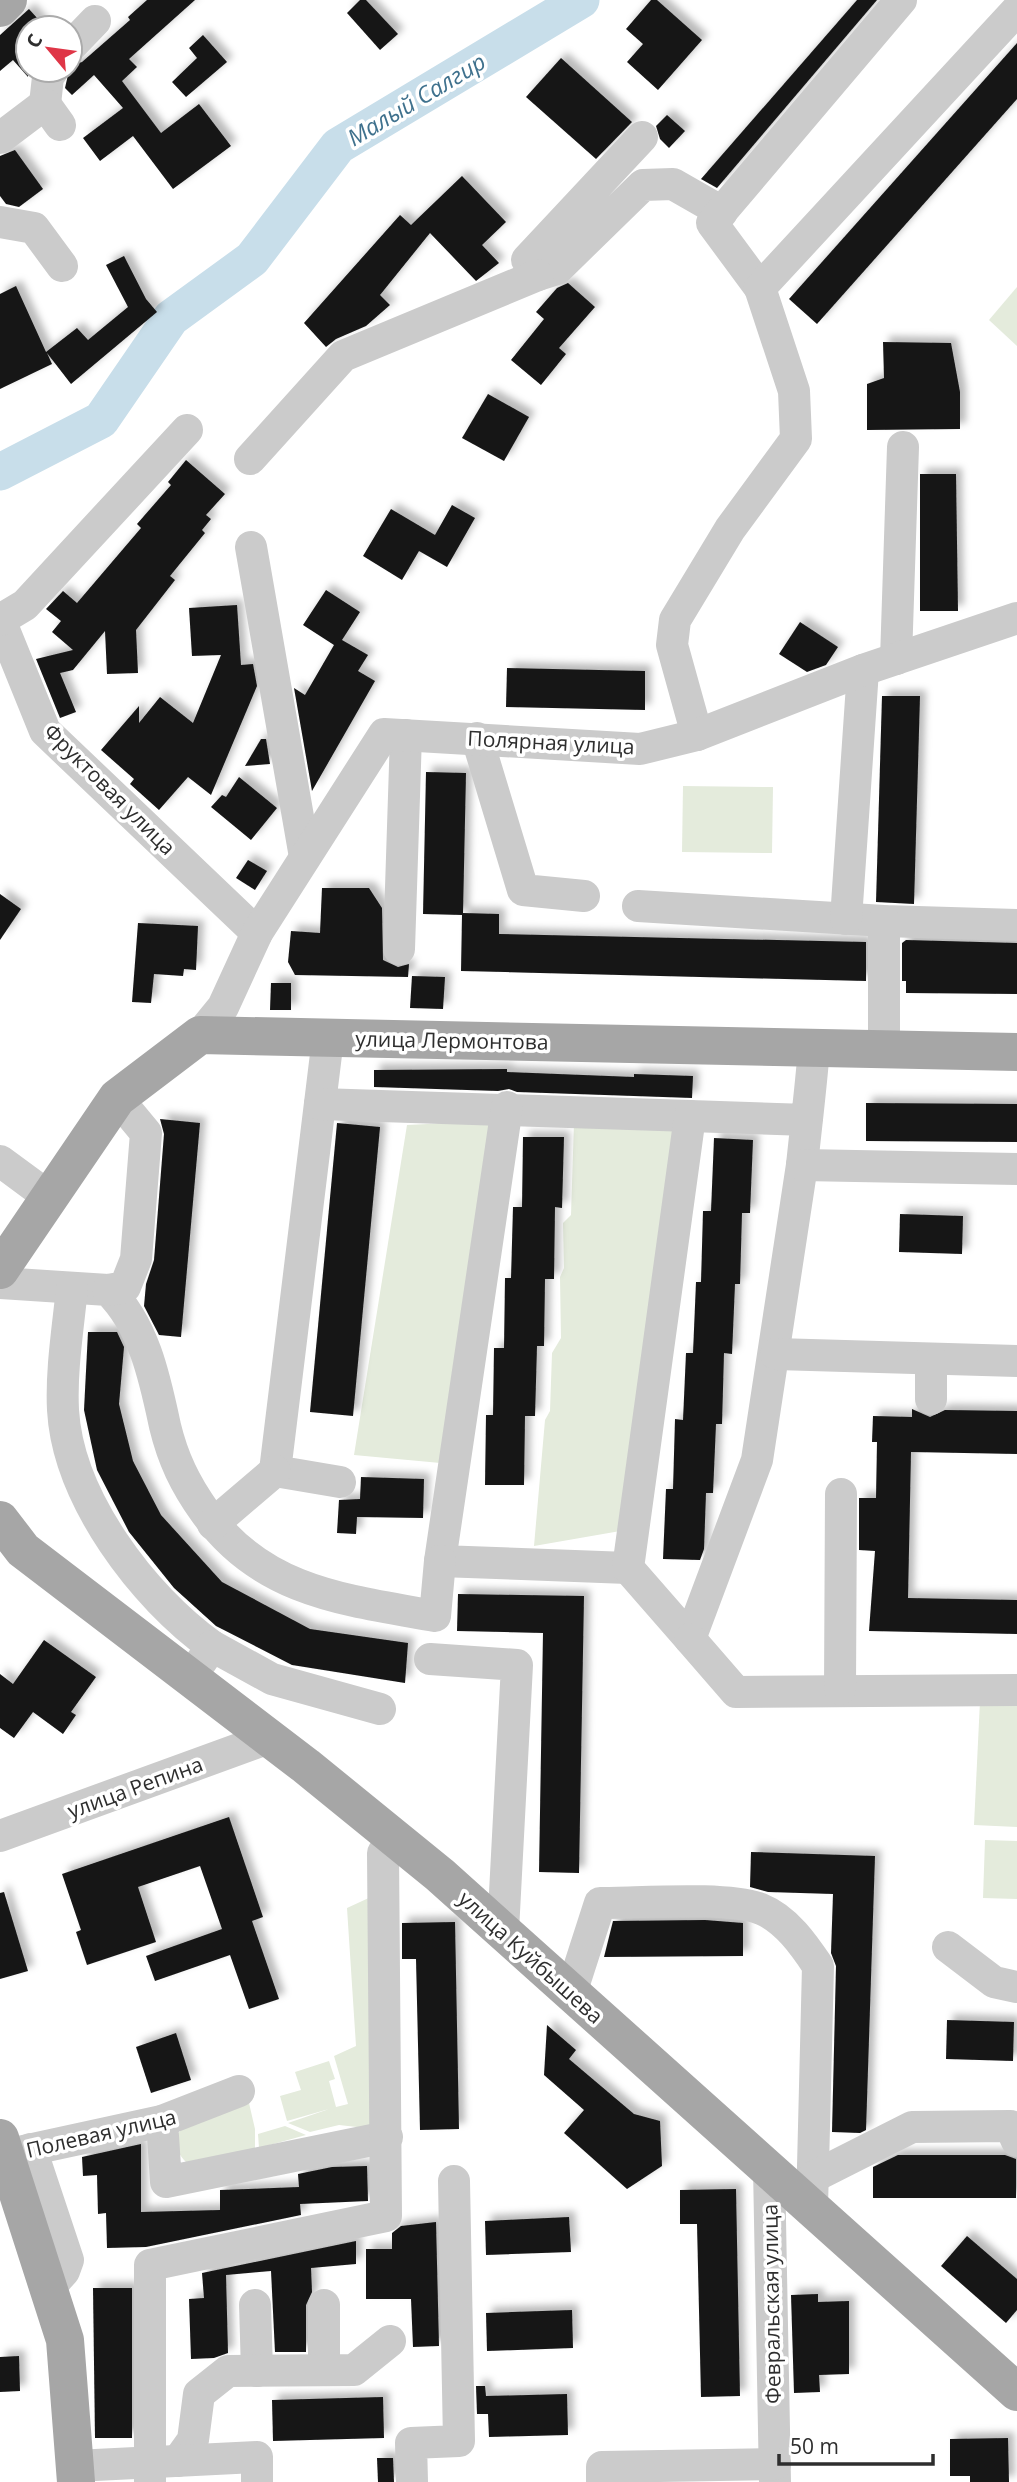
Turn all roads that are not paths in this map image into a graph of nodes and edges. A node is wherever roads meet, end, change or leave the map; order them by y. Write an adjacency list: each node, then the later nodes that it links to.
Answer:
1 (8, 0): 3 (main road)
2 (901, 0): 10 (street)
3 (0, 8)
4 (1017, 10): 14 (street)
5 (95, 21): 6 (street)
6 (84, 32)
7 (49, 84): 9 (street)
8 (642, 137): 13 (street)
9 (0, 138)
10 (722, 212): 13 (street); 14 (street)
11 (0, 222): 12 (street)
12 (62, 266)
13 (538, 275): 17 (street)
14 (760, 288): 24 (street)
15 (187, 430): 20 (street)
16 (903, 447): 21 (street)
17 (250, 459)
18 (251, 547): 26 (street)
19 (1017, 618): 21 (street, Полярная улица)
20 (0, 620): 32 (street, Фруктовая улица)
21 (896, 659): 22 (street, Полярная улица)
22 (863, 670): 24 (street, Полярная улица); 29 (street)
23 (406, 735): 25 (street, Полярная улица); 26 (street, Полярная улица); 33 (street)
24 (697, 735): 25 (street, Полярная улица)
25 (477, 738): 27 (street)
26 (305, 857): 32 (street, Полярная улица)
27 (584, 896)
28 (638, 906): 29 (street)
29 (846, 919): 30 (street)
30 (884, 921): 31 (street); 37 (street)
31 (1017, 925)
32 (257, 933): 34 (street, Полярная улица)
33 (399, 948)
34 (200, 1035): 35 (main road, улица Лермонтова); 39 (main road)
35 (328, 1038): 36 (main road, улица Лермонтова); 40 (street)
36 (814, 1048): 37 (main road, улица Лермонтова); 43 (street)
37 (884, 1049): 38 (main road, улица Лермонтова)
38 (1017, 1052)
39 (117, 1098): 47 (main road); 51 (street)
40 (320, 1104): 41 (street); 56 (street)
41 (507, 1107): 42 (street); 61 (street)
42 (690, 1116): 43 (street); 62 (street)
43 (807, 1120): 45 (street)
44 (0, 1161): 47 (street)
45 (802, 1165): 46 (street); 52 (street)
46 (1017, 1169)
47 (49, 1197): 48 (main road)
48 (0, 1270)
49 (0, 1283): 50 (street)
50 (72, 1288): 51 (street); 64 (street)
51 (108, 1290): 59 (street)
52 (776, 1354): 53 (street); 63 (street)
53 (931, 1360): 54 (street); 55 (street)
54 (1017, 1361)
55 (931, 1399)
56 (275, 1471): 57 (street); 59 (street)
57 (340, 1482)
58 (841, 1494): 67 (street)
59 (213, 1524): 61 (street)
60 (8, 1539): 66 (main road, улица Куйбышева)
61 (440, 1561): 62 (street)
62 (628, 1568): 63 (street)
63 (690, 1639): 67 (street)
64 (212, 1646): 66 (street); 69 (street)
65 (430, 1659): 73 (street)
66 (191, 1678): 70 (main road, улица Куйбышева)
67 (840, 1689): 68 (street)
68 (1017, 1690)
69 (380, 1709)
70 (269, 1738): 71 (street, улица Репина); 72 (main road, улица Куйбышева)
71 (0, 1836)
72 (394, 1837): 73 (main road, улица Куйбышева); 80 (street)
73 (503, 1931): 75 (main road, улица Куйбышева)
74 (948, 1947): 76 (street)
75 (551, 1984): 82 (main road, улица Куйбышева); 84 (street)
76 (1017, 1987)
77 (239, 2091): 78 (street, Полевая улица)
78 (162, 2121): 80 (street); 81 (street, Полевая улица)
79 (1014, 2124): 84 (street)
80 (387, 2137): 91 (street)
81 (9, 2150): 93 (main road)
82 (769, 2168): 84 (main road, улица Куйбышева); 92 (street, Февральская улица)
83 (454, 2181): 95 (street)
84 (812, 2192): 90 (main road, улица Куйбышева)
85 (255, 2305): 88 (street)
86 (324, 2305): 89 (street)
87 (390, 2341): 89 (street)
88 (257, 2371): 89 (street); 91 (street)
89 (324, 2371)
90 (1017, 2392)
91 (160, 2468): 93 (street); 94 (street)
92 (775, 2473): 96 (street)
93 (76, 2474)
94 (257, 2482)
95 (412, 2482)
96 (602, 2482)

